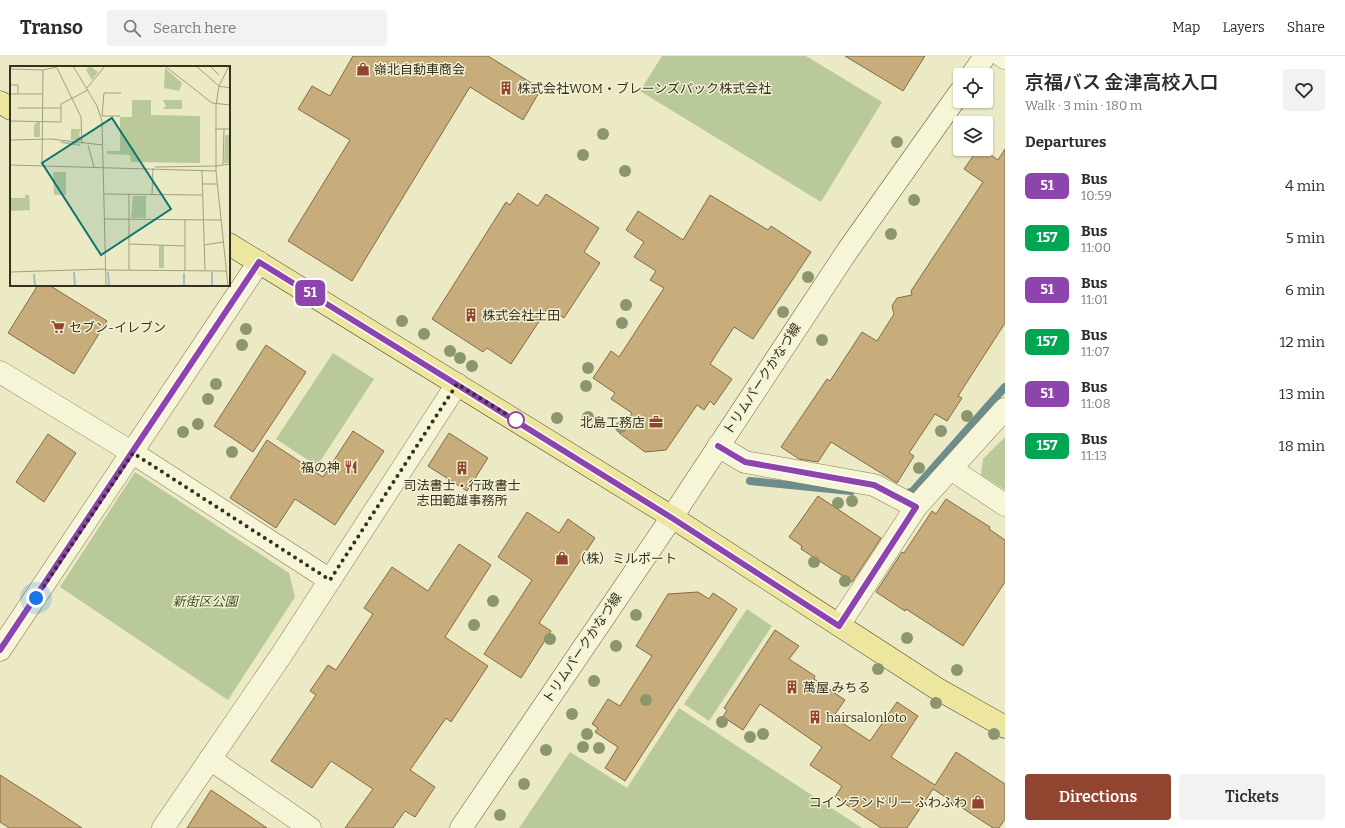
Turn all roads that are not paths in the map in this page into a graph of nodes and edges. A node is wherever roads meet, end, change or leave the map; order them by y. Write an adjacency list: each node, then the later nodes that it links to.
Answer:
1 (985, 56): 4 (street)
2 (1002, 56): 3 (street)
3 (1005, 58)
4 (977, 68)
5 (0, 102): 7 (main road)
6 (953, 102): 13 (street, トリムパークかなづ線)
7 (10, 108)
8 (230, 245): 9 (main road)
9 (259, 262): 11 (main road); 14 (street)
10 (0, 372): 14 (street)
11 (457, 384): 18 (main road); 19 (street)
12 (1005, 409): 15 (street)
13 (718, 446): 17 (street); 18 (street, トリムパークかなづ線)
14 (133, 453): 19 (street); 21 (street)
15 (951, 469): 16 (street); 17 (street)
16 (1005, 505)
17 (916, 507): 20 (street)
18 (672, 518): 20 (main road); 26 (street, トリムパークかなづ線)
19 (330, 580): 23 (street)
20 (839, 626): 22 (main road)
21 (0, 650)
22 (1005, 727)
23 (210, 759): 24 (street); 25 (street)
24 (163, 828)
25 (310, 828)
26 (461, 828)

